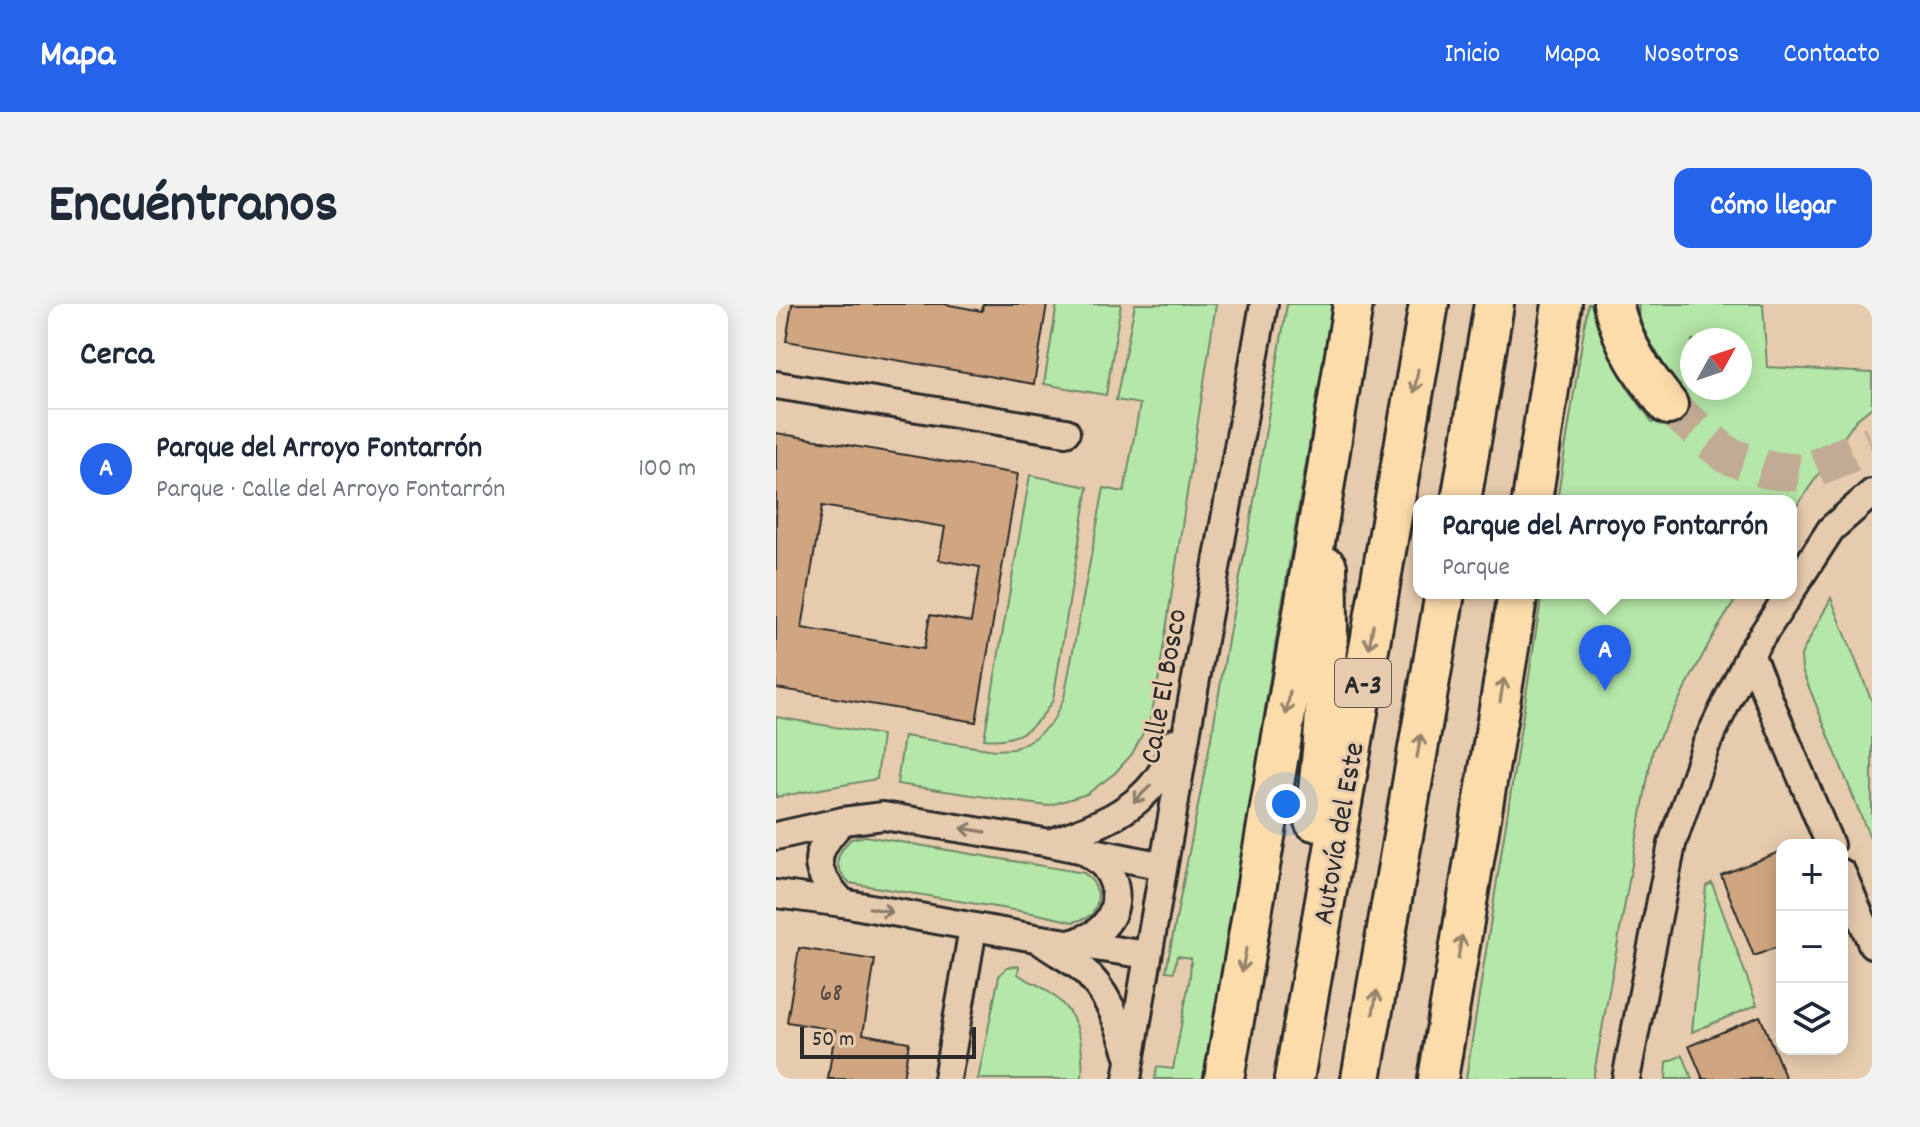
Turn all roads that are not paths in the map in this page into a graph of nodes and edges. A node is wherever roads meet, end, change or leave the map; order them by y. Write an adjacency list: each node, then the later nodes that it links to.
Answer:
1 (1264, 304): 19 (street, Calle El Bosco)
2 (1353, 304): 10 (highway)
3 (1429, 304): 35 (highway, Autovía del Este / A-3, one-way to 35)
4 (1494, 304): 12 (highway)
5 (1562, 304): 13 (highway)
6 (1613, 304): 8 (highway)
7 (776, 385): 9 (street)
8 (1668, 405)
9 (1066, 432)
10 (1324, 489): 35 (highway); 37 (highway, one-way to 37)
11 (1872, 493): 14 (street)
12 (1462, 495)
13 (1533, 495)
14 (1797, 581)
15 (1444, 599): 38 (highway, A-3, one-way to 15)
16 (1517, 599): 39 (highway, one-way to 16)
17 (1785, 599): 18 (street)
18 (1750, 654): 22 (street); 40 (street)
19 (1192, 701): 23 (street, one-way to 23); 25 (street, Calle El Bosco)
20 (843, 821): 21 (street); 23 (street, one-way to 20); 28 (street)
21 (776, 836)
22 (1827, 839)
23 (1050, 843): 24 (street)
24 (1085, 851): 25 (street); 31 (street)
25 (1163, 866): 33 (street, Calle El Bosco)
26 (1848, 887): 32 (street)
27 (776, 894): 28 (street)
28 (843, 903): 29 (street, one-way to 29)
29 (973, 928): 30 (street); 36 (street)
30 (1035, 938): 31 (street); 34 (street)
31 (1074, 943): 33 (street)
32 (1872, 944)
33 (1148, 955): 34 (street, Calle El Bosco)
34 (1129, 1069)
35 (1295, 1071)
36 (947, 1079)
37 (1224, 1079)
38 (1361, 1079)
39 (1438, 1079)
40 (1626, 1079)

